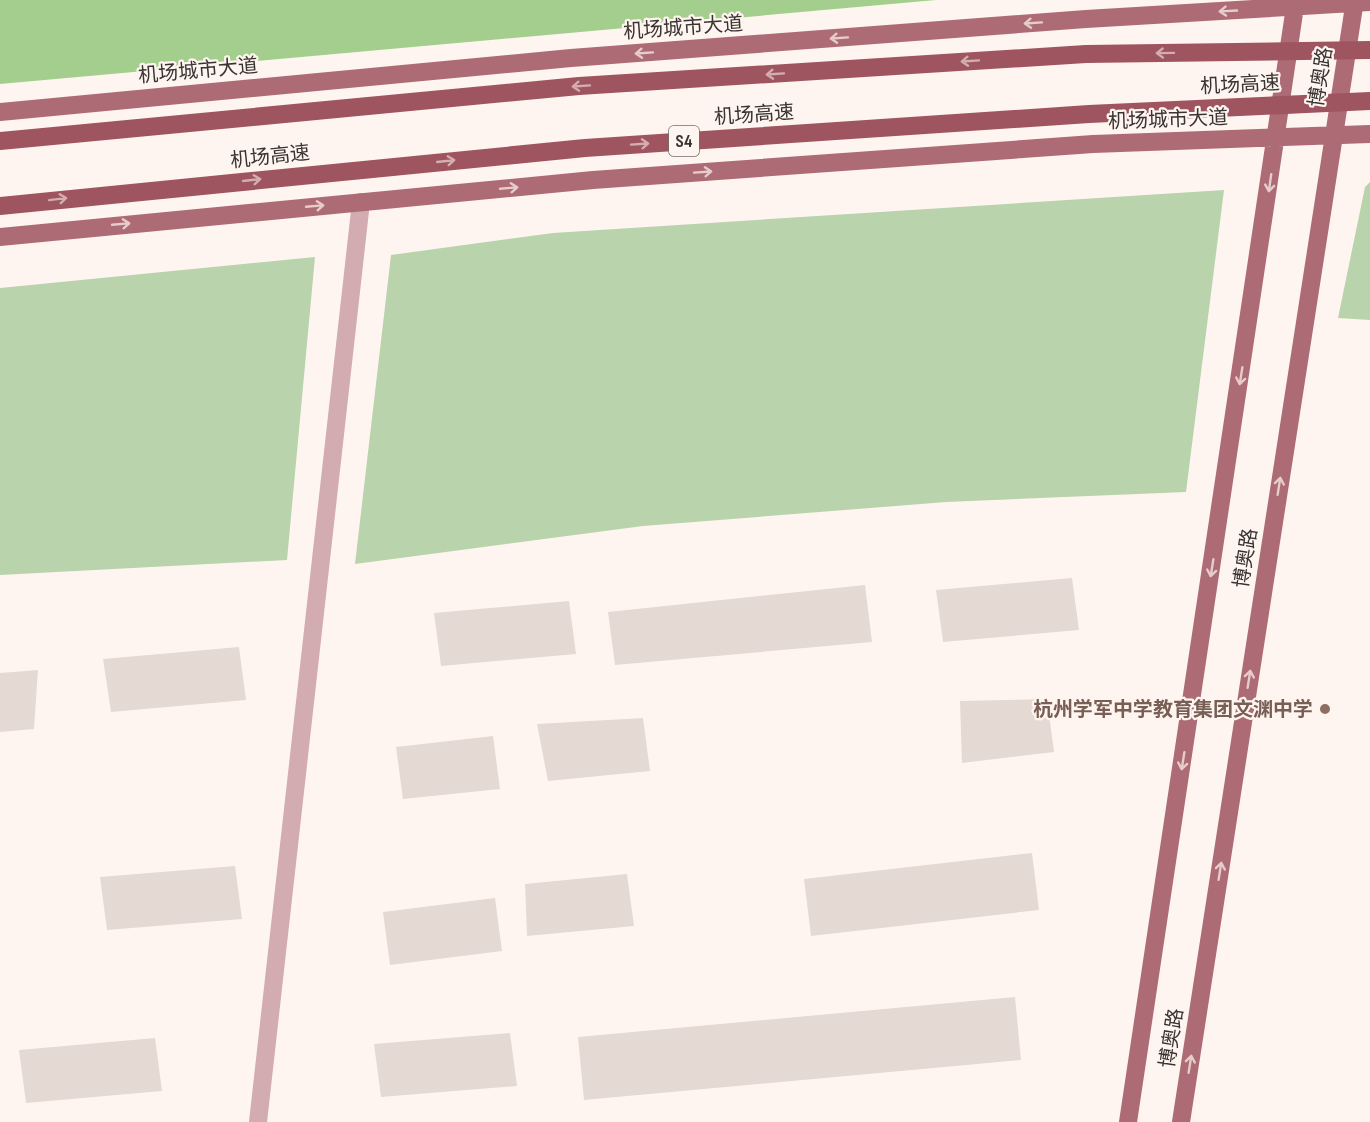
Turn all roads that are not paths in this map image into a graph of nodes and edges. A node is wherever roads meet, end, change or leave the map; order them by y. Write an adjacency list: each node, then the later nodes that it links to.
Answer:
1 (1360, 2): 2 (main road, 机场城市大道); 7 (main road, 博奥路)
2 (1296, 4): 5 (main road, 机场城市大道, one-way to 5); 8 (main road, 博奥路)
3 (1370, 50): 9 (highway, 机场高速, one-way to 9, bridge)
4 (1370, 101): 11 (highway, 机场高速 / S4, one-way to 4, bridge)
5 (0, 112)
6 (1370, 134): 7 (main road, 机场城市大道)
7 (1334, 135): 8 (main road, 机场城市大道); 15 (main road, 博奥路, one-way to 7)
8 (1277, 138): 10 (main road, 机场城市大道, one-way to 8); 14 (main road, 博奥路, one-way to 14)
9 (0, 141)
10 (361, 202): 12 (main road, 机场城市大道, one-way to 10); 13 (street)
11 (0, 206)
12 (0, 237)
13 (258, 1122)
14 (1128, 1122)
15 (1181, 1122)

